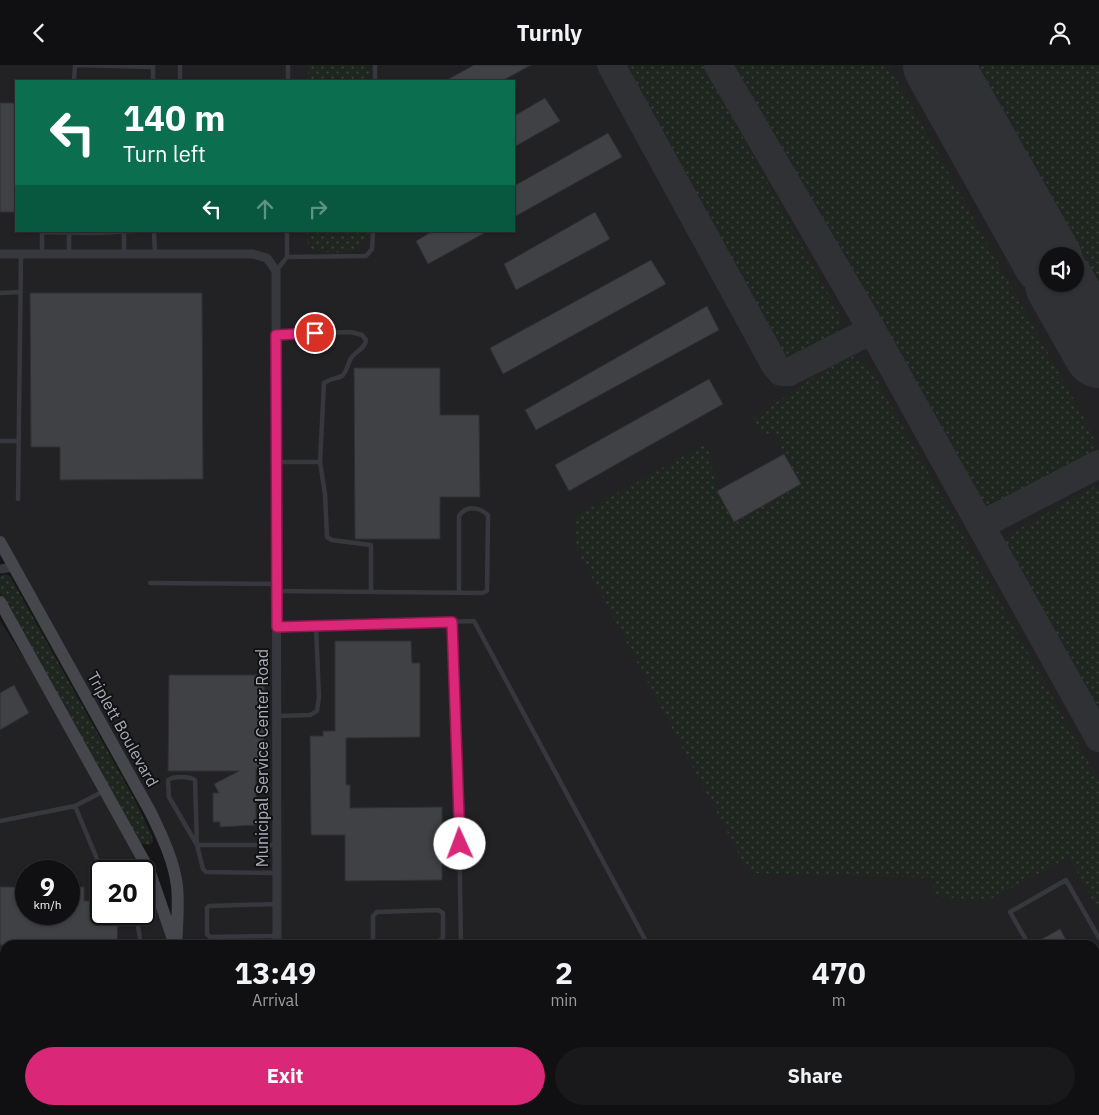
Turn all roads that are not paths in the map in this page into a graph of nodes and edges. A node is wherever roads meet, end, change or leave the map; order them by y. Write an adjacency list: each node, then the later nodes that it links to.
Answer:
1 (74, 65): 5 (lane); 6 (lane)
2 (180, 65): 8 (lane)
3 (288, 65): 9 (lane)
4 (375, 65): 10 (lane)
5 (153, 66): 7 (lane)
6 (74, 80)
7 (152, 80)
8 (180, 80)
9 (288, 80)
10 (375, 80)
11 (69, 232): 12 (lane); 18 (lane); 19 (lane)
12 (124, 232): 20 (lane)
13 (154, 232): 21 (lane)
14 (288, 232): 22 (lane)
15 (373, 232): 22 (lane)
16 (0, 254): 17 (street)
17 (21, 254): 18 (street); 25 (lane)
18 (42, 254): 19 (street)
19 (69, 254): 20 (street)
20 (124, 254): 21 (street)
21 (155, 254): 23 (street)
22 (287, 257): 23 (lane)
23 (276, 271): 26 (street, Municipal Service Center Road)
24 (0, 293): 25 (lane)
25 (21, 293): 28 (lane)
26 (276, 335): 29 (lane); 30 (street, Municipal Service Center Road)
27 (0, 441): 28 (lane)
28 (18, 441): 31 (lane)
29 (320, 461): 30 (lane); 37 (lane)
30 (276, 462): 36 (street, Municipal Service Center Road)
31 (18, 499)
32 (0, 542): 33 (main road, Triplett Boulevard)
33 (14, 567): 34 (street); 58 (main road, Triplett Boulevard)
34 (0, 569)
35 (150, 583): 36 (lane)
36 (277, 588): 37 (lane); 42 (street, Municipal Service Center Road)
37 (371, 592): 38 (lane)
38 (459, 593): 38 (lane)
39 (0, 602): 44 (main road, Triplett Boulevard)
40 (452, 622): 41 (lane); 62 (lane); 63 (lane)
41 (316, 626): 42 (lane); 43 (lane)
42 (277, 627): 43 (street, Municipal Service Center Road)
43 (277, 716): 48 (street, Municipal Service Center Road)
44 (105, 791): 45 (lane); 50 (main road, Triplett Boulevard)
45 (75, 806): 46 (lane); 49 (lane)
46 (0, 821)
47 (197, 845): 47 (lane); 48 (lane); 51 (lane)
48 (277, 845): 51 (street, Municipal Service Center Road)
49 (97, 860)
50 (143, 860)
51 (277, 873): 53 (street, Municipal Service Center Road)
52 (155, 898): 57 (main road, Triplett Boulevard)
53 (277, 904): 59 (street, Municipal Service Center Road); 59 (lane)
54 (138, 925): 56 (lane)
55 (1099, 938): 64 (lane)
56 (140, 940)
57 (174, 940)
58 (176, 940)
59 (277, 940)
60 (373, 940): 61 (lane)
61 (440, 940)
62 (461, 940)
63 (645, 940)
64 (1026, 940)

